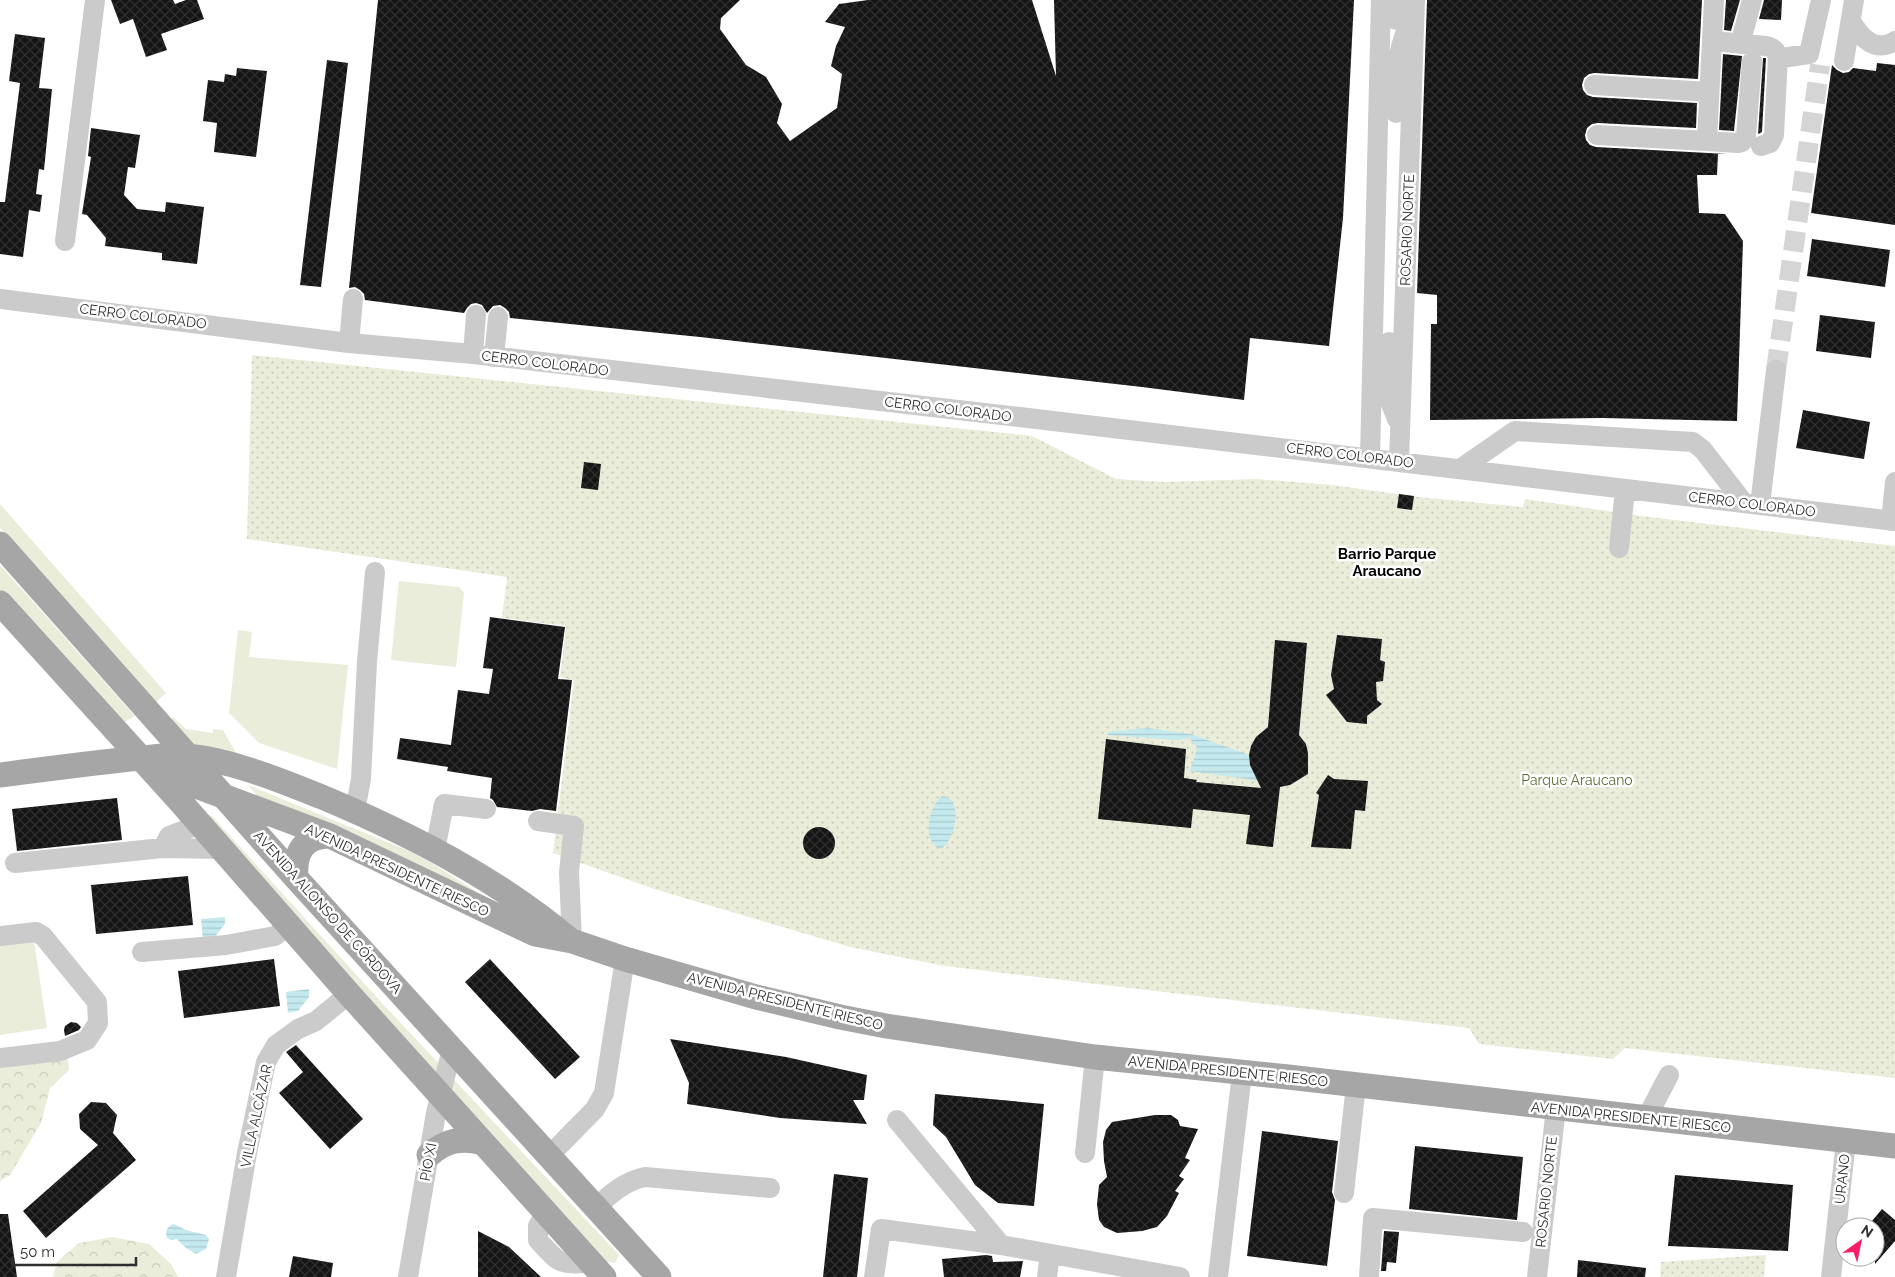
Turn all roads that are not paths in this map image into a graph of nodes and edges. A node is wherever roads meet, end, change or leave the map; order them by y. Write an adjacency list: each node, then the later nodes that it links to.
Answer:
1 (95, 0): 23 (street)
2 (1381, 0): 29 (street)
3 (1714, 0): 12 (street)
4 (1752, 0): 10 (street)
5 (1821, 0): 13 (street)
6 (1832, 0): 16 (street)
7 (1854, 0): 9 (street)
8 (1405, 9): 19 (street); 35 (street, ROSARIO NORTE)
9 (1851, 21): 11 (street); 15 (street)
10 (1743, 33)
11 (1895, 40)
12 (1712, 41): 18 (street); 22 (street)
13 (1782, 58)
14 (1752, 61): 21 (street)
15 (1844, 61)
16 (1820, 65)
17 (1594, 84): 18 (street)
18 (1709, 92): 21 (street)
19 (1396, 113)
20 (1597, 135): 21 (street)
21 (1707, 141)
22 (1761, 146)
23 (65, 241)
24 (1388, 244): 29 (street)
25 (0, 299): 31 (street, CERRO COLORADO)
26 (354, 299): 31 (street)
27 (476, 315): 32 (street)
28 (498, 317): 33 (street)
29 (1373, 331): 36 (street)
30 (1389, 342): 35 (street)
31 (349, 343): 32 (street, CERRO COLORADO)
32 (473, 354): 33 (street, CERRO COLORADO)
33 (494, 357): 36 (street, CERRO COLORADO)
34 (1776, 370): 41 (street)
35 (1400, 425): 37 (street, ROSARIO NORTE)
36 (1370, 458): 37 (street, CERRO COLORADO)
37 (1399, 461): 38 (street, CERRO COLORADO)
38 (1460, 469): 40 (street, CERRO COLORADO); 41 (street)
39 (1895, 482): 42 (street)
40 (1625, 490): 41 (street, CERRO COLORADO); 44 (street)
41 (1752, 504): 42 (street, CERRO COLORADO)
42 (1893, 521)
43 (0, 544): 47 (main road, AVENIDA ALONSO DE CÓRDOVA)
44 (1620, 548)
45 (375, 572): 52 (street)
46 (0, 603): 48 (main road)
47 (188, 756): 48 (main road, AVENIDA PRESIDENTE RIESCO); 50 (main road, AVENIDA ALONSO DE CÓRDOVA); 52 (main road, AVENIDA PRESIDENTE RIESCO)
48 (141, 758): 49 (main road, AVENIDA PRESIDENTE RIESCO); 50 (main road, AVENIDA PRESIDENTE RIESCO); 54 (main road)
49 (0, 775)
50 (222, 795): 55 (main road, AVENIDA PRESIDENTE RIESCO); 60 (main road, AVENIDA ALONSO DE CÓRDOVA)
51 (486, 809): 58 (street)
52 (355, 811): 58 (main road, AVENIDA PRESIDENTE RIESCO)
53 (538, 820): 63 (street)
54 (200, 824): 56 (street); 57 (main road)
55 (330, 836): 60 (main road); 63 (main road, AVENIDA PRESIDENTE RIESCO)
56 (163, 848): 57 (street); 59 (street)
57 (222, 849): 61 (main road)
58 (435, 850): 63 (main road, AVENIDA PRESIDENTE RIESCO)
59 (15, 863)
60 (296, 878): 67 (main road, AVENIDA ALONSO DE CÓRDOVA)
61 (289, 925): 64 (street); 66 (main road)
62 (0, 936): 69 (street)
63 (572, 941): 65 (main road, AVENIDA PRESIDENTE RIESCO)
64 (142, 952)
65 (625, 959): 68 (main road, AVENIDA PRESIDENTE RIESCO); 82 (street)
66 (349, 994): 73 (main road); 90 (street, VILLA ALCÁZAR)
67 (452, 1049): 73 (street, PÍO XI); 82 (main road, AVENIDA ALONSO DE CÓRDOVA)
68 (1095, 1057): 70 (main road, AVENIDA PRESIDENTE RIESCO); 80 (street)
69 (0, 1058)
70 (1242, 1073): 72 (main road, AVENIDA PRESIDENTE RIESCO); 96 (street)
71 (1669, 1075): 75 (street)
72 (1356, 1085): 74 (main road, AVENIDA PRESIDENTE RIESCO); 84 (street)
73 (439, 1095): 78 (main road); 81 (street, PÍO XI)
74 (1556, 1108): 75 (main road, AVENIDA PRESIDENTE RIESCO); 98 (street, ROSARIO NORTE)
75 (1646, 1118): 77 (main road, AVENIDA PRESIDENTE RIESCO)
76 (898, 1120): 87 (street)
77 (1846, 1141): 79 (main road, AVENIDA PRESIDENTE RIESCO); 99 (street, URANO)
78 (483, 1143): 81 (main road); 89 (main road)
79 (1895, 1146)
80 (1085, 1153)
81 (429, 1155): 91 (street, PÍO XI)
82 (548, 1156): 85 (main road, AVENIDA ALONSO DE CÓRDOVA)
83 (770, 1188): 85 (street)
84 (1344, 1193)
85 (596, 1208): 92 (main road, AVENIDA ALONSO DE CÓRDOVA)
86 (1523, 1232): 97 (street)
87 (1000, 1245): 88 (street); 93 (street)
88 (1050, 1254): 94 (street); 95 (street)
89 (600, 1273)
90 (226, 1277)
91 (408, 1277)
92 (659, 1277)
93 (874, 1277)
94 (1047, 1277)
95 (1180, 1277)
96 (1218, 1277)
97 (1369, 1277)
98 (1537, 1277)
99 (1831, 1277)

